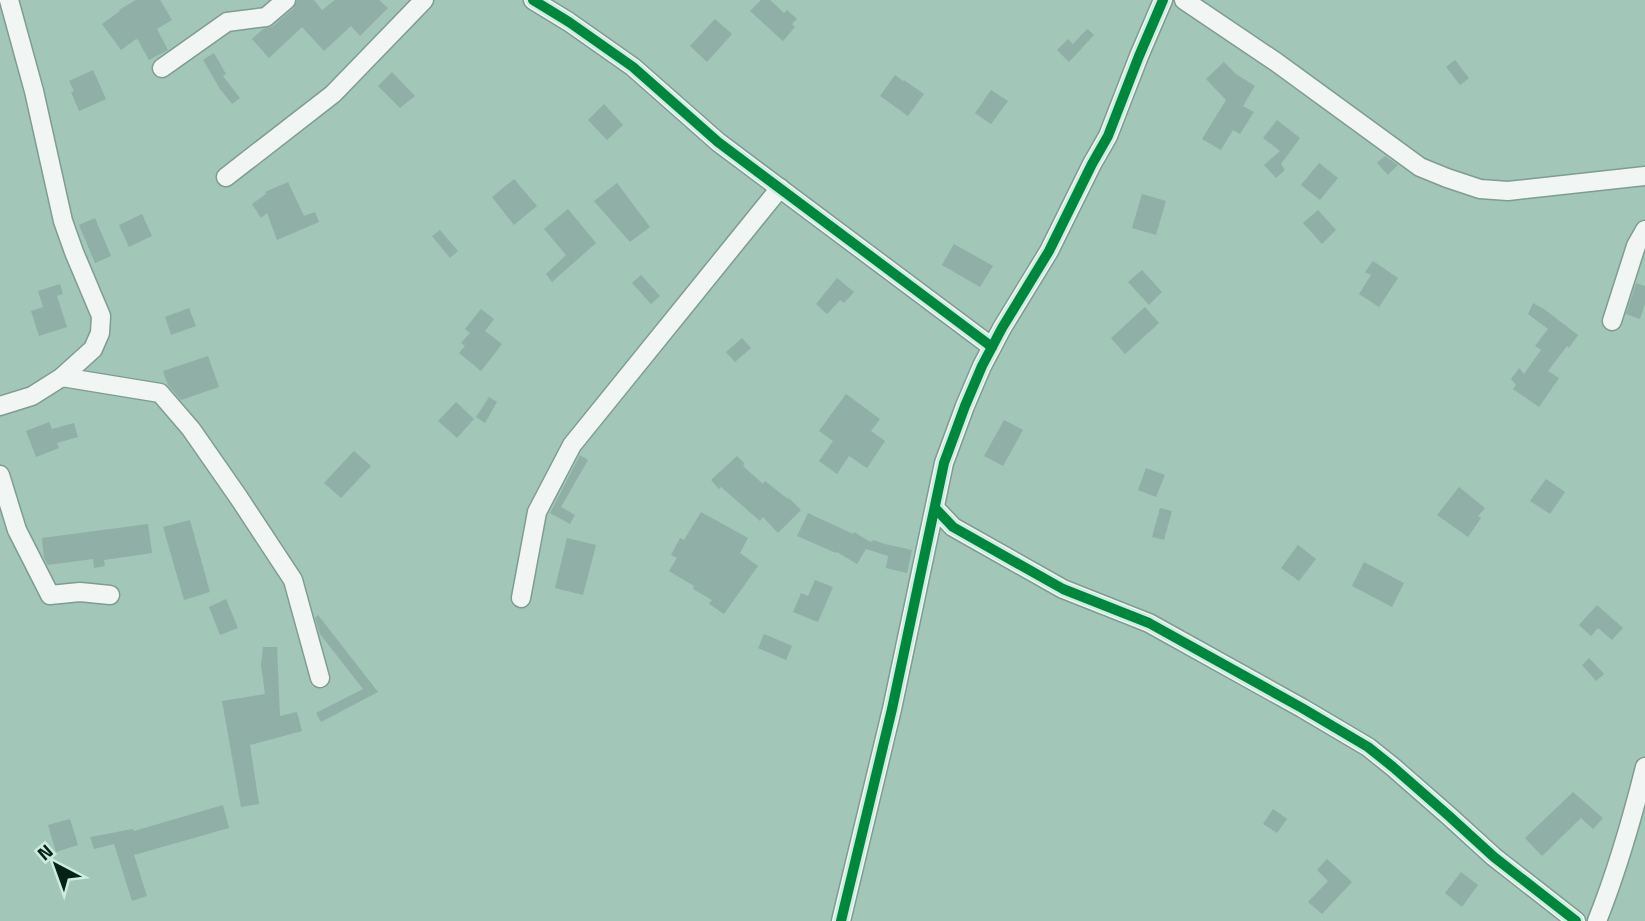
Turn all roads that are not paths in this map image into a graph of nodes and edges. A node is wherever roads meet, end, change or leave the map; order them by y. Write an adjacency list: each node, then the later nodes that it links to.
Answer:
1 (9, 0): 14 (street)
2 (286, 0): 7 (street)
3 (424, 0): 9 (street)
4 (1163, 0): 13 (street)
5 (1184, 0): 8 (street)
6 (543, 3): 10 (street)
7 (163, 68)
8 (1645, 176)
9 (226, 177)
10 (780, 188): 13 (street); 19 (street)
11 (1645, 230): 12 (street)
12 (1612, 321)
13 (992, 347): 17 (street)
14 (62, 377): 15 (street); 20 (street)
15 (0, 406)
16 (0, 474): 18 (street)
17 (935, 508): 22 (street); 23 (street)
18 (110, 595)
19 (521, 598)
20 (320, 678)
21 (1645, 767): 24 (street)
22 (841, 921)
23 (1576, 921)
24 (1597, 921)

